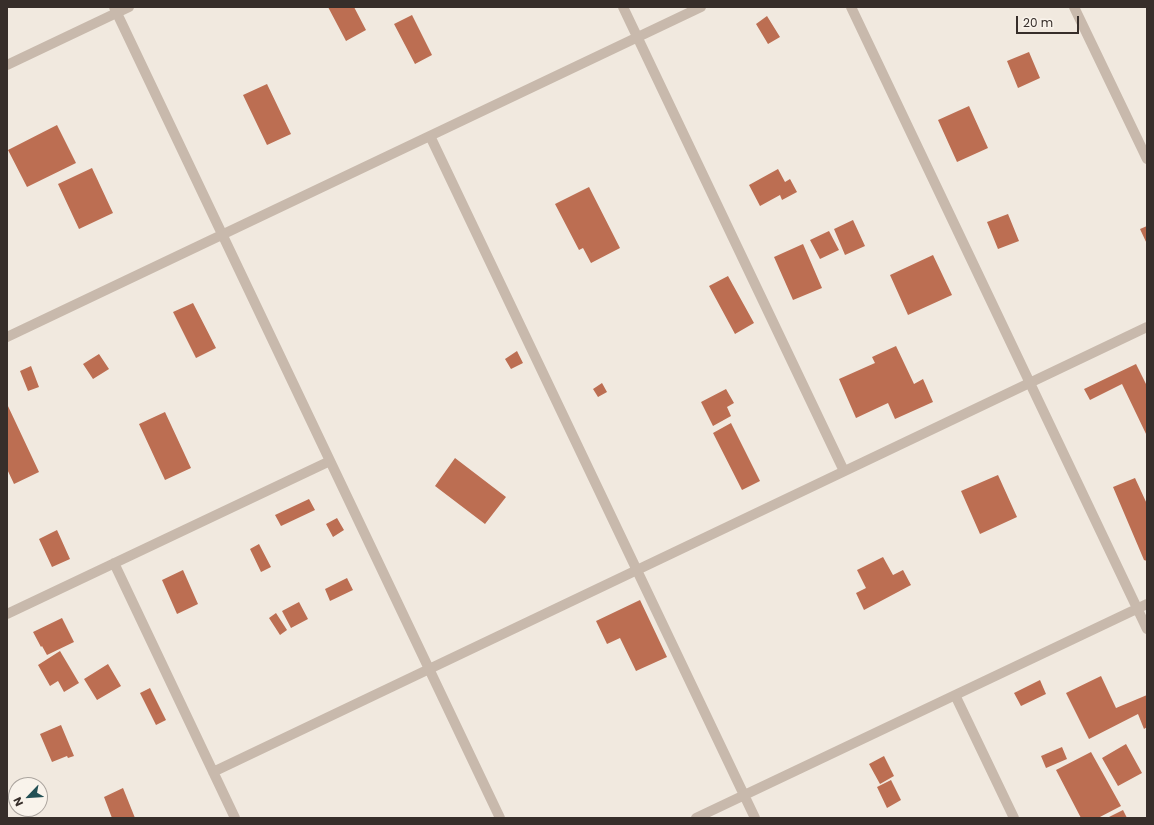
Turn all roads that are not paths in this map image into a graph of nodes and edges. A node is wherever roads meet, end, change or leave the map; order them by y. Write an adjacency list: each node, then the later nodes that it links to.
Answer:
1 (129, 7): 6 (street)
2 (623, 7): 7 (street)
3 (701, 7): 7 (street)
4 (851, 7): 14 (street)
5 (1074, 7): 10 (street)
6 (115, 10): 8 (street); 11 (street)
7 (638, 37): 9 (street); 16 (street)
8 (7, 65)
9 (430, 136): 11 (street); 18 (street)
10 (1147, 159)
11 (222, 235): 13 (street); 15 (street)
12 (1147, 327): 14 (street)
13 (7, 337)
14 (1030, 383): 16 (street); 20 (street)
15 (330, 461): 17 (street); 23 (street)
16 (844, 471): 18 (street)
17 (114, 563): 21 (street); 25 (street)
18 (637, 570): 23 (street); 26 (street)
19 (1147, 604): 20 (street)
20 (1137, 608): 22 (street); 24 (street)
21 (7, 614)
22 (1147, 629)
23 (429, 669): 25 (street); 28 (street)
24 (955, 695): 26 (street); 31 (street)
25 (213, 772): 27 (street)
26 (744, 795): 29 (street); 30 (street)
27 (235, 818)
28 (500, 818)
29 (696, 818)
30 (755, 818)
31 (1014, 818)

